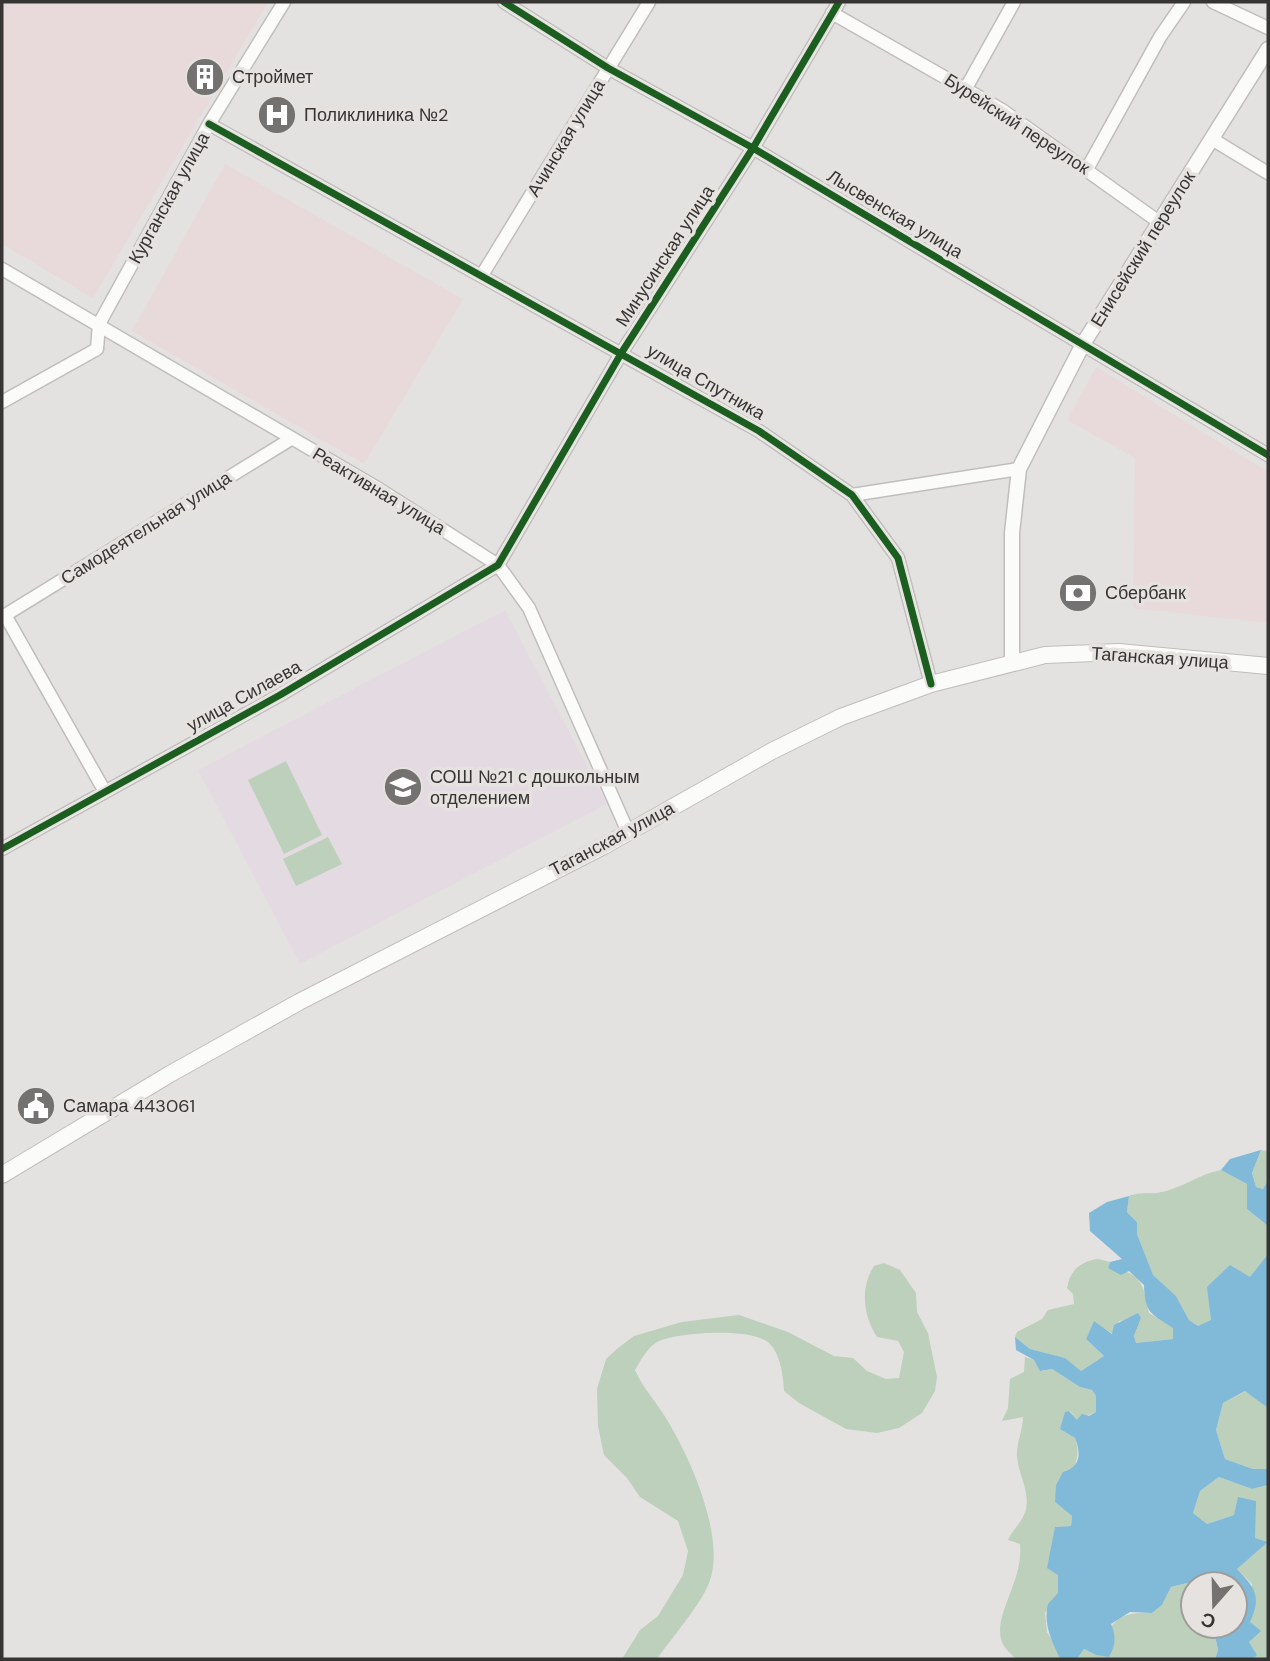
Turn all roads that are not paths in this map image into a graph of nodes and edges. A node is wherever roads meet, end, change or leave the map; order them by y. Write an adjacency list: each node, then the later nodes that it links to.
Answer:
1 (284, 2): 12 (street, Курганская улица)
2 (504, 2): 10 (street, Лысвенская улица)
3 (649, 2): 10 (street, Ачинская улица)
4 (1014, 2): 11 (street)
5 (1184, 2): 15 (street)
6 (1213, 2): 8 (street)
7 (836, 7): 11 (street, Бурейский переулок); 14 (street, Минусинская улица)
8 (1268, 28)
9 (1268, 49): 13 (street, Енисейский переулок)
10 (608, 68): 14 (street, Лысвенская улица); 19 (street, Ачинская улица)
11 (966, 88): 15 (street, Бурейский переулок)
12 (209, 124): 19 (street, улица Спутника); 20 (street, Курганская улица)
13 (1212, 139): 16 (street); 17 (street, Енисейский переулок)
14 (753, 148): 21 (street, Лысвенская улица); 22 (street, Минусинская улица)
15 (1087, 169): 17 (street, Бурейский переулок)
16 (1268, 173)
17 (1159, 222): 21 (street, Енисейский переулок)
18 (2, 269): 20 (street, Реактивная улица)
19 (482, 275): 22 (street, улица Спутника)
20 (99, 324): 23 (street, Курганская улица); 24 (street, Реактивная улица)
21 (1083, 344): 25 (street, Лысвенская улица); 26 (street, Енисейский переулок)
22 (622, 352): 27 (street, улица Спутника); 28 (street, Минусинская улица)
23 (2, 402)
24 (291, 439): 28 (street, Реактивная улица); 29 (street, Самодеятельная улица)
25 (1268, 455)
26 (1020, 469): 27 (street); 30 (street, Енисейский переулок)
27 (852, 495): 32 (street, улица Спутника)
28 (498, 565): 33 (street, улица Силаева); 34 (street, Реактивная улица)
29 (4, 616): 33 (street)
30 (1012, 662): 31 (main road, Таганская улица); 32 (main road, Таганская улица)
31 (1268, 666)
32 (931, 684): 34 (main road, Таганская улица)
33 (104, 790): 35 (street, улица Силаева)
34 (628, 832): 36 (main road, Таганская улица)
35 (2, 849)
36 (2, 1175)

